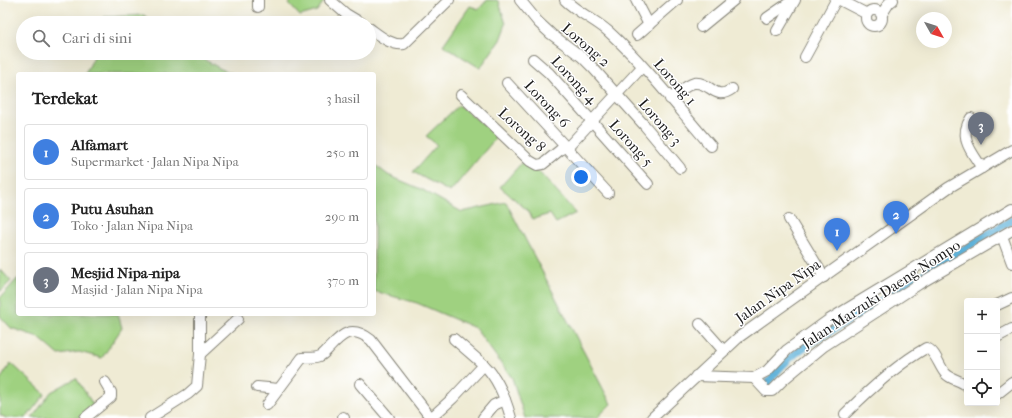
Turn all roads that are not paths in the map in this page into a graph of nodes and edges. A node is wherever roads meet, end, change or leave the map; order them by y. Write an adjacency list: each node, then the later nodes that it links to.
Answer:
1 (330, 0): 14 (street)
2 (448, 0): 19 (street)
3 (520, 0): 27 (street, Lorong 2)
4 (565, 0): 23 (street, Lorong 1)
5 (636, 0): 16 (street)
6 (676, 0): 16 (street)
7 (734, 0): 17 (street)
8 (794, 0): 15 (street); 18 (street)
9 (836, 0): 21 (street)
10 (840, 0): 13 (street)
11 (880, 0): 13 (street)
12 (893, 0): 13 (street)
13 (874, 12)
14 (349, 16)
15 (767, 18)
16 (648, 25): 20 (street)
17 (700, 27)
18 (778, 31)
19 (376, 32)
20 (637, 35)
21 (805, 57)
22 (534, 59): 30 (street, Lorong 4)
23 (642, 67): 27 (street); 28 (street, Lorong 1)
24 (507, 83): 32 (street, Lorong 6)
25 (732, 89): 28 (street)
26 (461, 95): 32 (street, Lorong 8)
27 (617, 95): 30 (street); 34 (street, Lorong 3)
28 (670, 99): 31 (street, Lorong 1)
29 (971, 118): 35 (street)
30 (592, 122): 32 (street); 36 (street, Lorong 5)
31 (711, 146)
32 (566, 147): 37 (street, Lorong 6)
33 (1012, 150): 35 (street, Jalan Nipa Nipa)
34 (680, 168)
35 (982, 168): 43 (street, Jalan Nipa Nipa)
36 (648, 184)
37 (608, 193)
38 (1012, 209): 60 (street)
39 (789, 219): 43 (street)
40 (1012, 230): 41 (street, Jalan Marzuki Daeng Nompo)
41 (1002, 236): 42 (street); 60 (street, Jalan Marzuki Daeng Nompo)
42 (1012, 263)
43 (824, 277): 52 (street, Jalan Nipa Nipa)
44 (1012, 298): 45 (street)
45 (1000, 304)
46 (200, 316): 53 (street)
47 (238, 319): 53 (street)
48 (700, 324): 52 (street)
49 (1012, 329): 50 (street)
50 (1000, 335)
51 (454, 339): 54 (street)
52 (723, 350): 55 (street, Jalan Nipa Nipa)
53 (200, 354): 68 (street)
54 (484, 365): 62 (street); 64 (street)
55 (696, 376): 60 (street); 72 (street, Jalan Nipa Nipa)
56 (105, 382): 67 (street)
57 (1012, 382): 63 (street)
58 (964, 383): 66 (street)
59 (360, 384): 69 (street)
60 (760, 385)
61 (257, 387): 62 (street)
62 (279, 389): 65 (street)
63 (1000, 392)
64 (505, 400): 70 (street); 71 (street)
65 (267, 405)
66 (845, 414)
67 (85, 418)
68 (150, 418)
69 (389, 418)
70 (482, 418)
71 (511, 418)
72 (652, 418)

